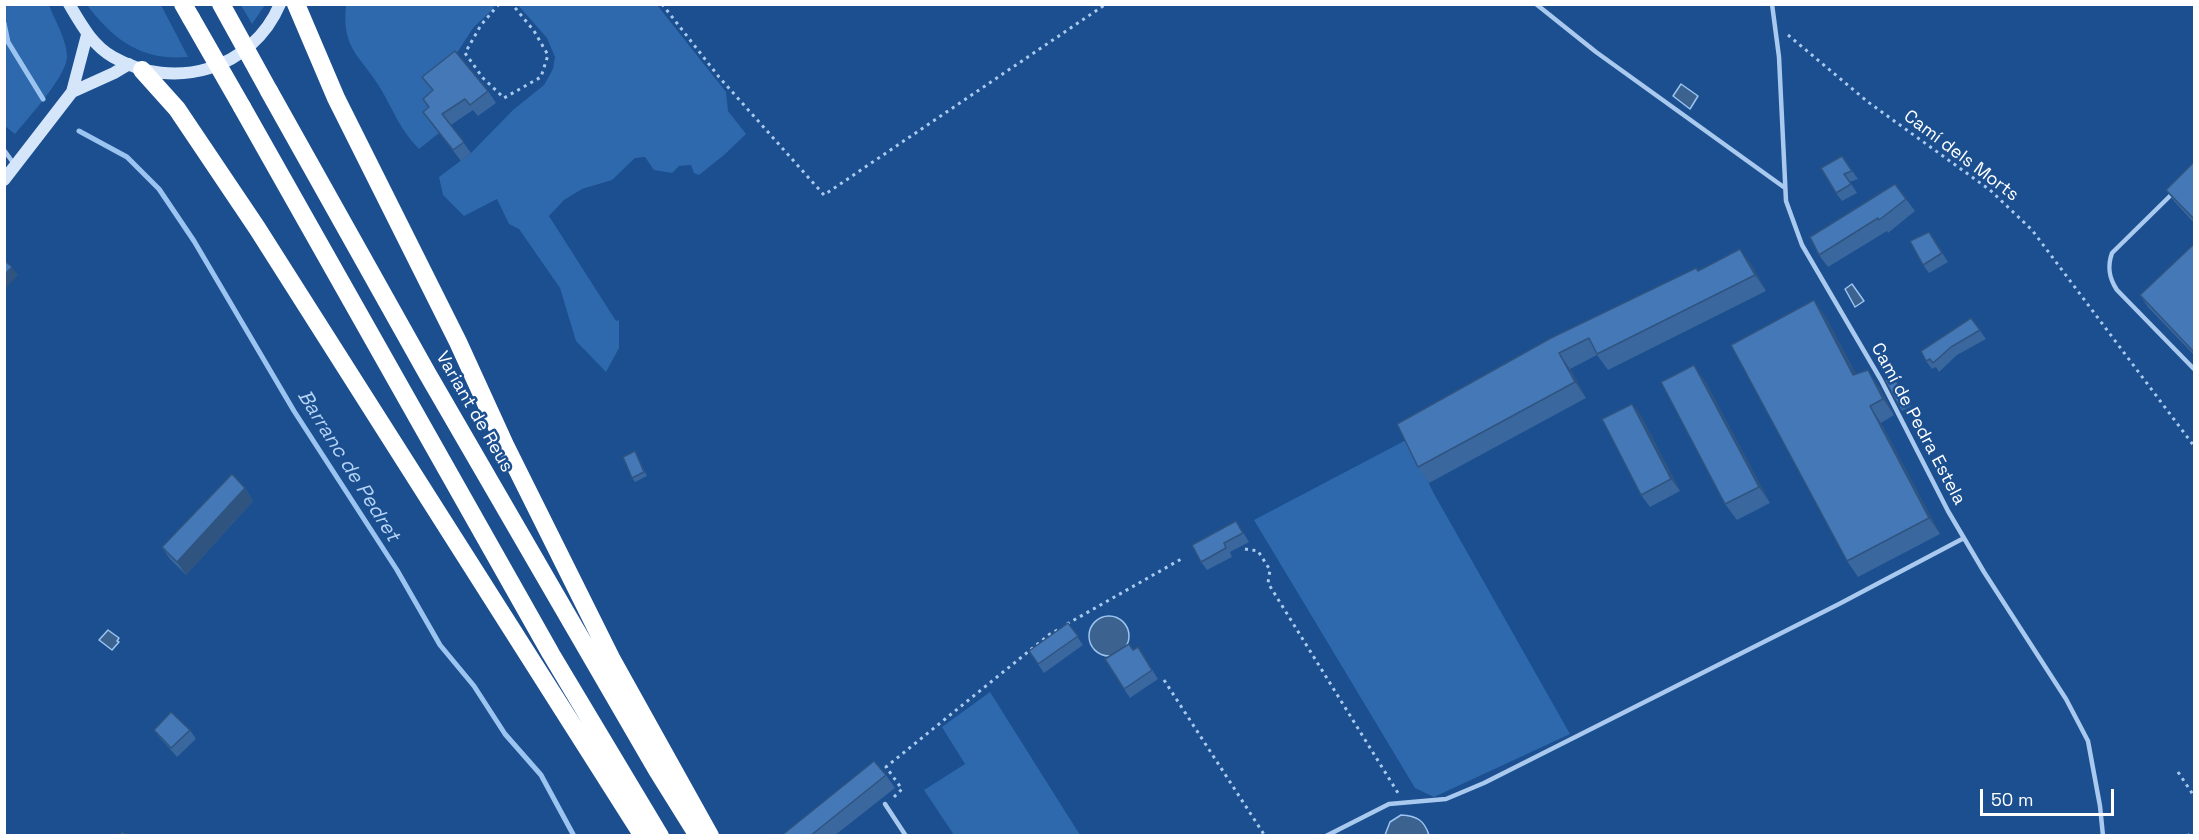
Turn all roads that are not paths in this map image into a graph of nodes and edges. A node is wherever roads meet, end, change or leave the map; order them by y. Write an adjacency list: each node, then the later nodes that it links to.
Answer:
1 (69, 4): 8 (main road)
2 (221, 4): 21 (highway, Variant de Reus, bridge)
3 (280, 4): 9 (main road)
4 (296, 4): 22 (highway)
5 (1536, 4): 14 (lane)
6 (1772, 4): 14 (lane, Camí de Pedra Estela)
7 (187, 11): 20 (highway, bridge)
8 (87, 35): 9 (main road); 10 (main road)
9 (135, 67): 10 (main road); 19 (highway)
10 (72, 92): 12 (main road)
11 (4, 150): 12 (lane)
12 (15, 166): 13 (main road)
13 (4, 180)
14 (1785, 188): 17 (lane, Camí de Pedra Estela)
15 (2178, 189): 16 (lane)
16 (2194, 369)
17 (1964, 538): 24 (lane); 25 (lane, Camí de Pedra Estela)
18 (885, 804): 23 (lane)
19 (643, 836)
20 (660, 836)
21 (698, 836)
22 (710, 836)
23 (906, 836)
24 (1326, 836)
25 (2103, 836)

